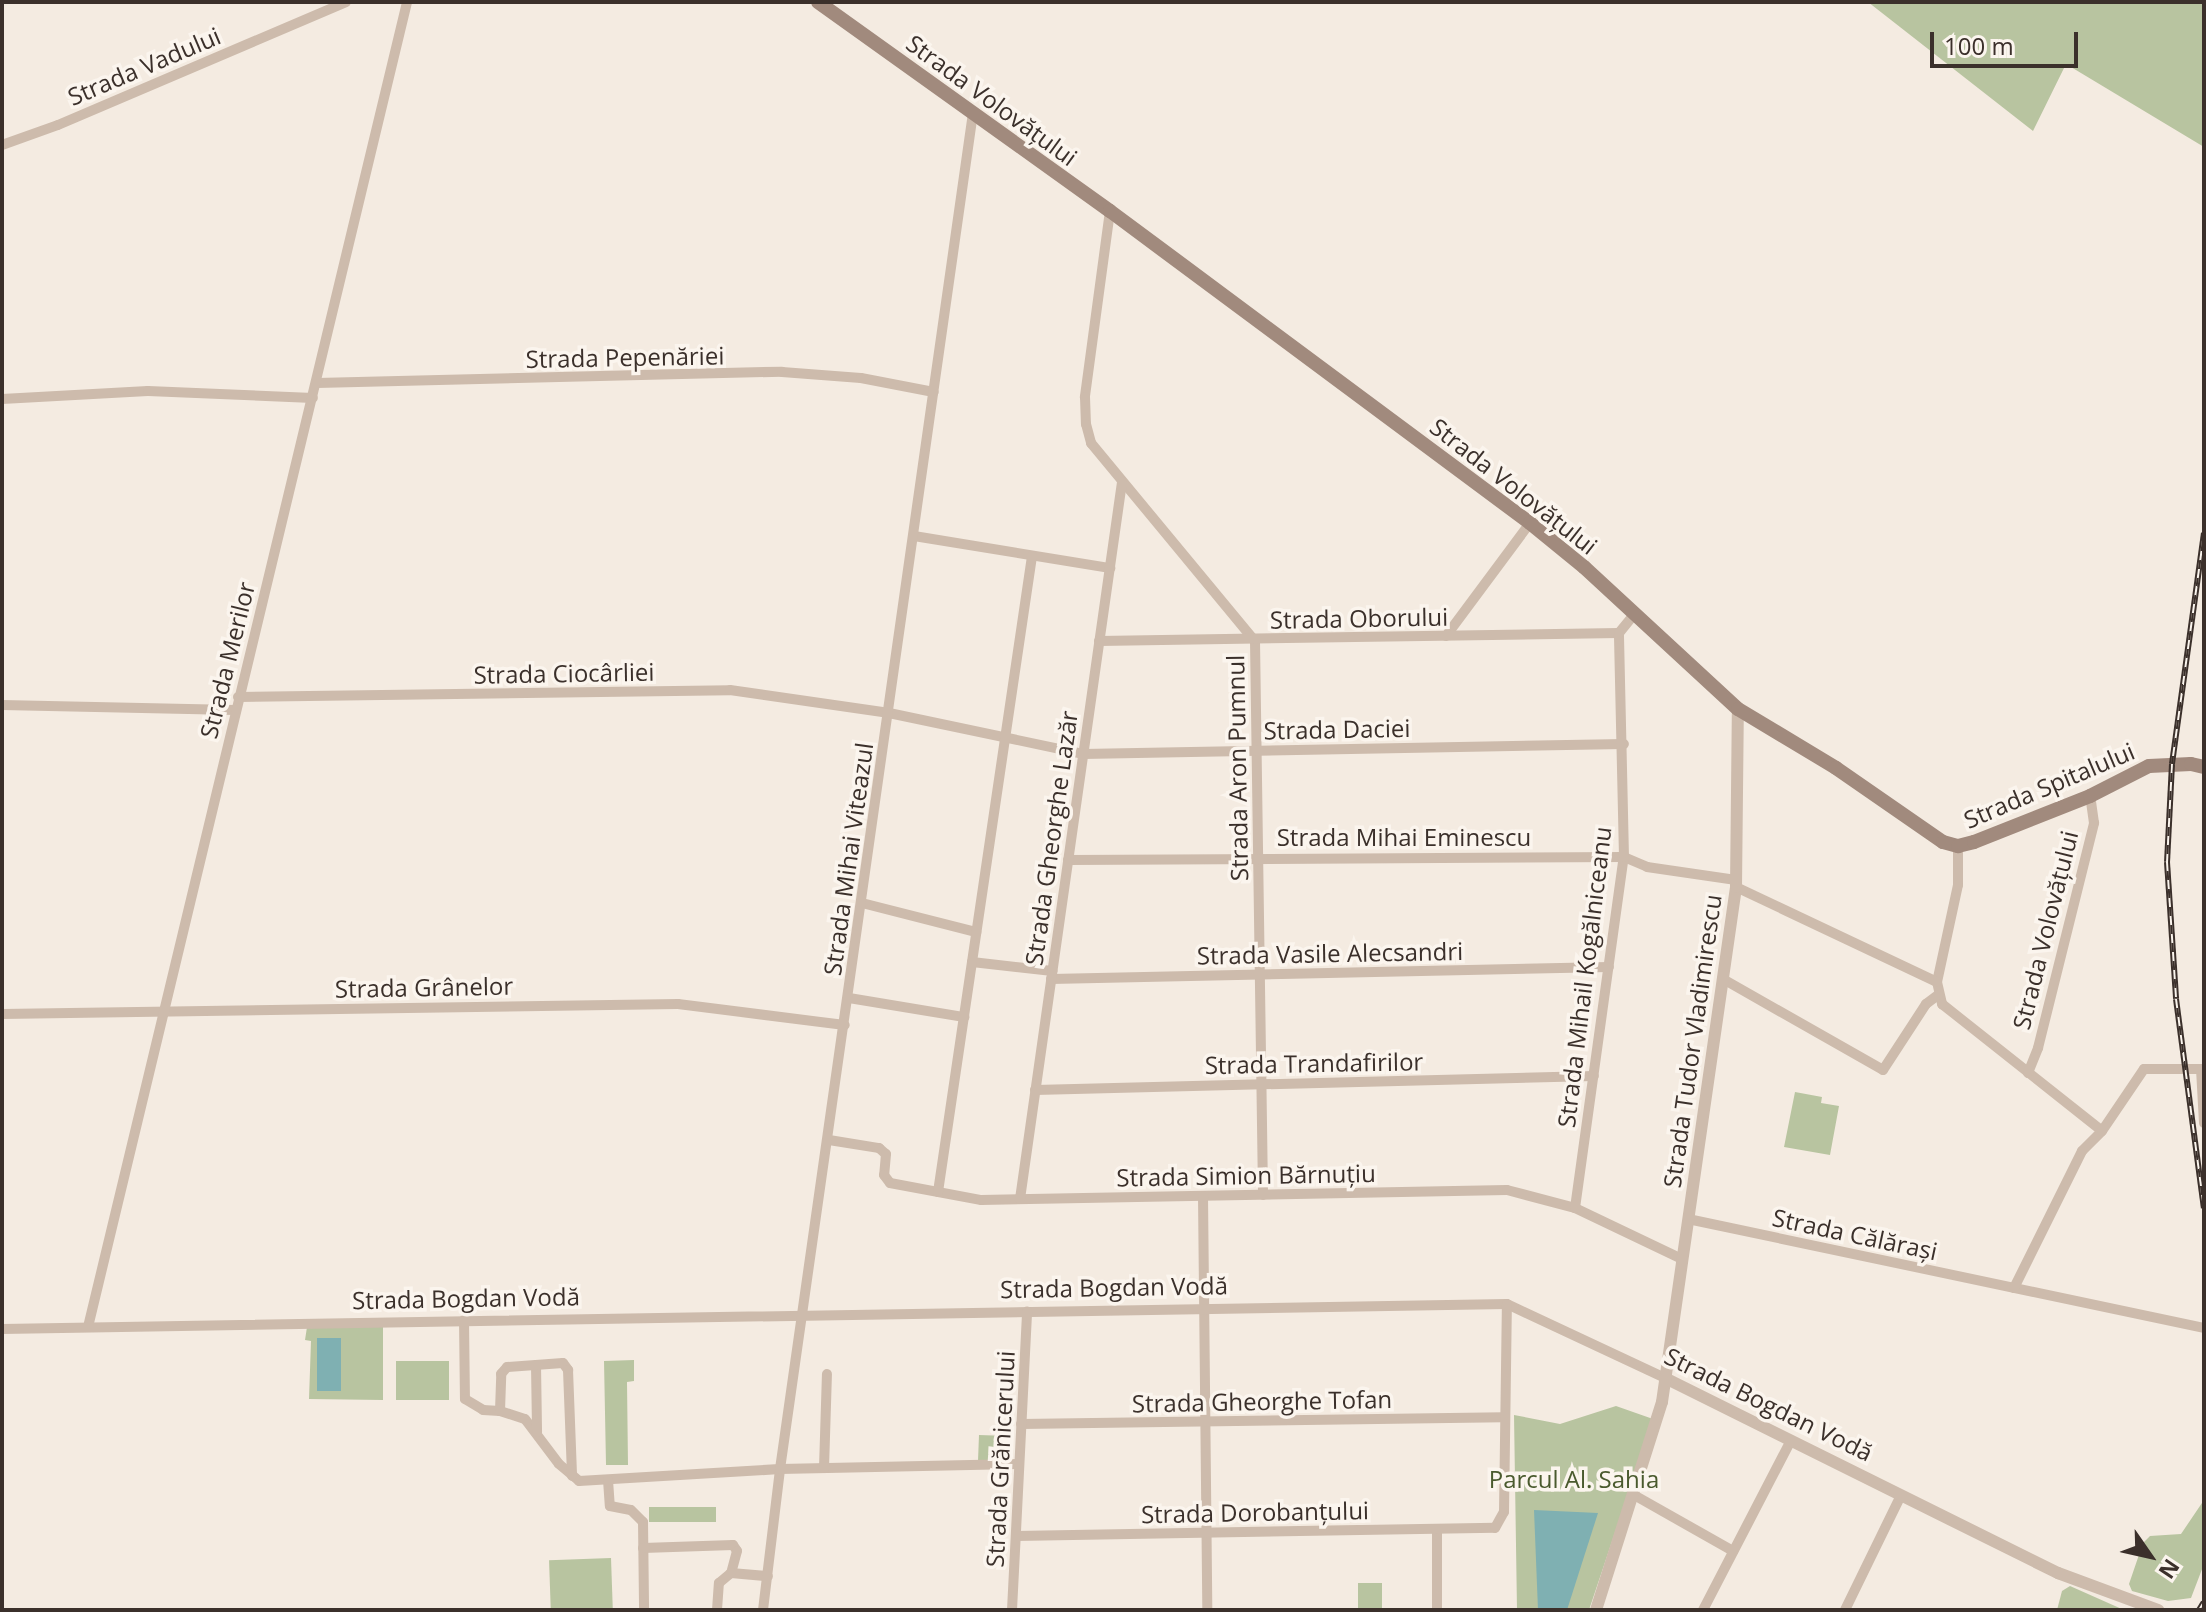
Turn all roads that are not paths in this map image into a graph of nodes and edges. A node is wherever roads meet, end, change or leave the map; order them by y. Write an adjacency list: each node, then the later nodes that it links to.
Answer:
1 (346, 2): 5 (street, Strada Vadului)
2 (407, 2): 7 (street, Strada Merilor)
3 (818, 2): 4 (main road, Strada Volovățului)
4 (973, 113): 6 (main road, Strada Volovățului); 8 (street, Strada Mihai Viteazul)
5 (2, 145)
6 (1110, 211): 11 (street, Strada Aron Pumnul); 12 (main road, Strada Volovățului)
7 (317, 383): 8 (street, Strada Pepenăriei); 9 (street, Strada Merilor)
8 (934, 392): 13 (street, Strada Mihai Viteazul)
9 (313, 398): 10 (street); 21 (street, Strada Merilor)
10 (2, 399)
11 (1122, 482): 15 (street, Strada Gheorghe Lazăr); 20 (street, Strada Aron Pumnul)
12 (1530, 523): 16 (main road, Strada Volovățului); 18 (street)
13 (914, 536): 14 (street); 25 (street, Strada Mihai Viteazul)
14 (1032, 556): 15 (street); 26 (street)
15 (1110, 568): 19 (street, Strada Gheorghe Lazăr)
16 (1635, 613): 17 (street); 23 (main road, Strada Volovățului)
17 (1619, 633): 18 (street, Strada Oborului); 27 (street, Strada Mihail Kogălniceanu)
18 (1446, 636): 20 (street, Strada Oborului)
19 (1099, 641): 20 (street, Strada Oborului); 29 (street, Strada Gheorghe Lazăr)
20 (1255, 641): 28 (street, Strada Aron Pumnul)
21 (238, 697): 24 (street, Strada Merilor); 25 (street, Strada Ciocârliei)
22 (2, 705): 24 (street)
23 (1738, 709): 32 (main road, Strada Volovățului); 36 (street, Strada Tudor Vladimirescu)
24 (235, 710): 47 (street, Strada Merilor)
25 (889, 713): 26 (street, Strada Ciocârliei); 37 (street, Strada Mihai Viteazul)
26 (1005, 736): 29 (street, Strada Daciei); 38 (street)
27 (1624, 744): 28 (street, Strada Daciei); 34 (street, Strada Mihail Kogălniceanu)
28 (1257, 751): 29 (street, Strada Daciei); 33 (street, Strada Aron Pumnul)
29 (1083, 754): 35 (street, Strada Gheorghe Lazăr)
30 (2204, 767): 31 (main road, Strada Spitalului)
31 (2090, 796): 32 (main road, Strada Spitalului); 52 (street, Strada Volovățului)
32 (1958, 846): 44 (street)
33 (1258, 857): 34 (street, Strada Mihai Eminescu); 35 (street, Strada Mihai Eminescu); 42 (street, Strada Aron Pumnul)
34 (1624, 857): 36 (street, Strada Mihai Eminescu); 40 (street, Strada Mihail Kogălniceanu)
35 (1068, 860): 41 (street, Strada Gheorghe Lazăr)
36 (1736, 884): 43 (street, Strada Tudor Vladimirescu); 44 (street, Strada Mihai Eminescu)
37 (862, 903): 38 (street); 46 (street, Strada Mihai Viteazul)
38 (976, 932): 39 (street)
39 (972, 962): 41 (street, Strada Vasile Alecsandri); 49 (street)
40 (1609, 967): 42 (street, Strada Vasile Alecsandri); 53 (street, Strada Mihail Kogălniceanu)
41 (1052, 975): 42 (street, Strada Vasile Alecsandri); 55 (street, Strada Gheorghe Lazăr)
42 (1260, 975): 54 (street, Strada Aron Pumnul)
43 (1723, 979): 45 (street); 64 (street, Strada Tudor Vladimirescu)
44 (1937, 982): 45 (street)
45 (1938, 995): 52 (street, Strada Volovățului)
46 (849, 998): 49 (street); 50 (street, Strada Mihai Viteazul)
47 (162, 1012): 48 (street, Strada Grânelor); 50 (street, Strada Grânelor); 72 (street, Strada Merilor)
48 (2, 1014)
49 (964, 1017): 59 (street)
50 (845, 1025): 58 (street, Strada Mihai Viteazul)
51 (2203, 1069): 56 (street); 57 (street)
52 (2028, 1073): 57 (street, Strada Volovățului)
53 (1594, 1076): 54 (street, Strada Trandafirilor); 63 (street, Strada Mihail Kogălniceanu)
54 (1261, 1084): 55 (street, Strada Trandafirilor); 60 (street, Strada Aron Pumnul)
55 (1035, 1090): 62 (street, Strada Gheorghe Lazăr)
56 (2204, 1123)
57 (2102, 1131): 66 (street)
58 (829, 1140): 59 (street, Strada Simion Bărnuțiu); 70 (street, Strada Mihai Viteazul)
59 (938, 1192): 62 (street, Strada Simion Bărnuțiu)
60 (1263, 1195): 61 (street, Strada Simion Bărnuțiu); 63 (street, Strada Simion Bărnuțiu)
61 (1203, 1196): 62 (street, Strada Simion Bărnuțiu); 68 (street)
62 (1020, 1199)
63 (1575, 1208): 65 (street, Strada Simion Bărnuțiu)
64 (1688, 1219): 65 (street, Strada Tudor Vladimirescu); 66 (street, Strada Călărași)
65 (1682, 1259): 77 (street, Strada Tudor Vladimirescu)
66 (2014, 1288): 73 (street)
67 (1507, 1304): 68 (street, Strada Bogdan Vodă); 77 (street, Strada Bogdan Vodă); 79 (street)
68 (1204, 1308): 69 (street, Strada Bogdan Vodă); 80 (street)
69 (1027, 1311): 70 (street, Strada Bogdan Vodă); 81 (street, Strada Grănicerului)
70 (805, 1314): 71 (street, Strada Bogdan Vodă); 86 (street, Strada Mihai Viteazul)
71 (464, 1320): 72 (street, Strada Bogdan Vodă); 78 (street)
72 (88, 1327): 74 (street, Strada Bogdan Vodă)
73 (2204, 1328)
74 (2, 1329)
75 (536, 1365): 78 (street); 82 (street); 87 (street)
76 (827, 1374): 85 (street)
77 (1665, 1378): 83 (street, Strada Bogdan Vodă); 89 (street, Strada Tudor Vladimirescu)
78 (500, 1411): 82 (street)
79 (1503, 1417): 80 (street, Strada Gheorghe Tofan); 91 (street, Strada Dorobanțului)
80 (1205, 1421): 81 (street, Strada Gheorghe Tofan); 92 (street)
81 (1021, 1424): 84 (street, Strada Grănicerului)
82 (537, 1432): 87 (street)
83 (1791, 1440): 90 (street, Strada Bogdan Vodă); 95 (street)
84 (1019, 1464): 85 (street); 93 (street, Strada Grănicerului)
85 (824, 1468): 86 (street)
86 (780, 1469): 88 (street); 97 (street, Strada Mihai Viteazul)
87 (572, 1476): 88 (street)
88 (608, 1480): 94 (street)
89 (1634, 1495): 95 (street); 104 (street, Strada Tudor Vladimirescu)
90 (1901, 1495): 106 (street); 107 (street, Strada Bogdan Vodă)
91 (1437, 1529): 92 (street, Strada Dorobanțului); 103 (street)
92 (1206, 1532): 93 (street, Strada Dorobanțului); 102 (street)
93 (1016, 1536): 101 (street, Strada Grănicerului)
94 (643, 1548): 96 (street); 98 (street)
95 (1733, 1551): 105 (street)
96 (731, 1573): 97 (street); 99 (street)
97 (768, 1576): 100 (street, Strada Mihai Viteazul)
98 (644, 1610)
99 (717, 1610)
100 (763, 1610)
101 (1012, 1610)
102 (1207, 1610)
103 (1437, 1610)
104 (1596, 1610)
105 (1703, 1610)
106 (1845, 1610)
107 (2158, 1610)

